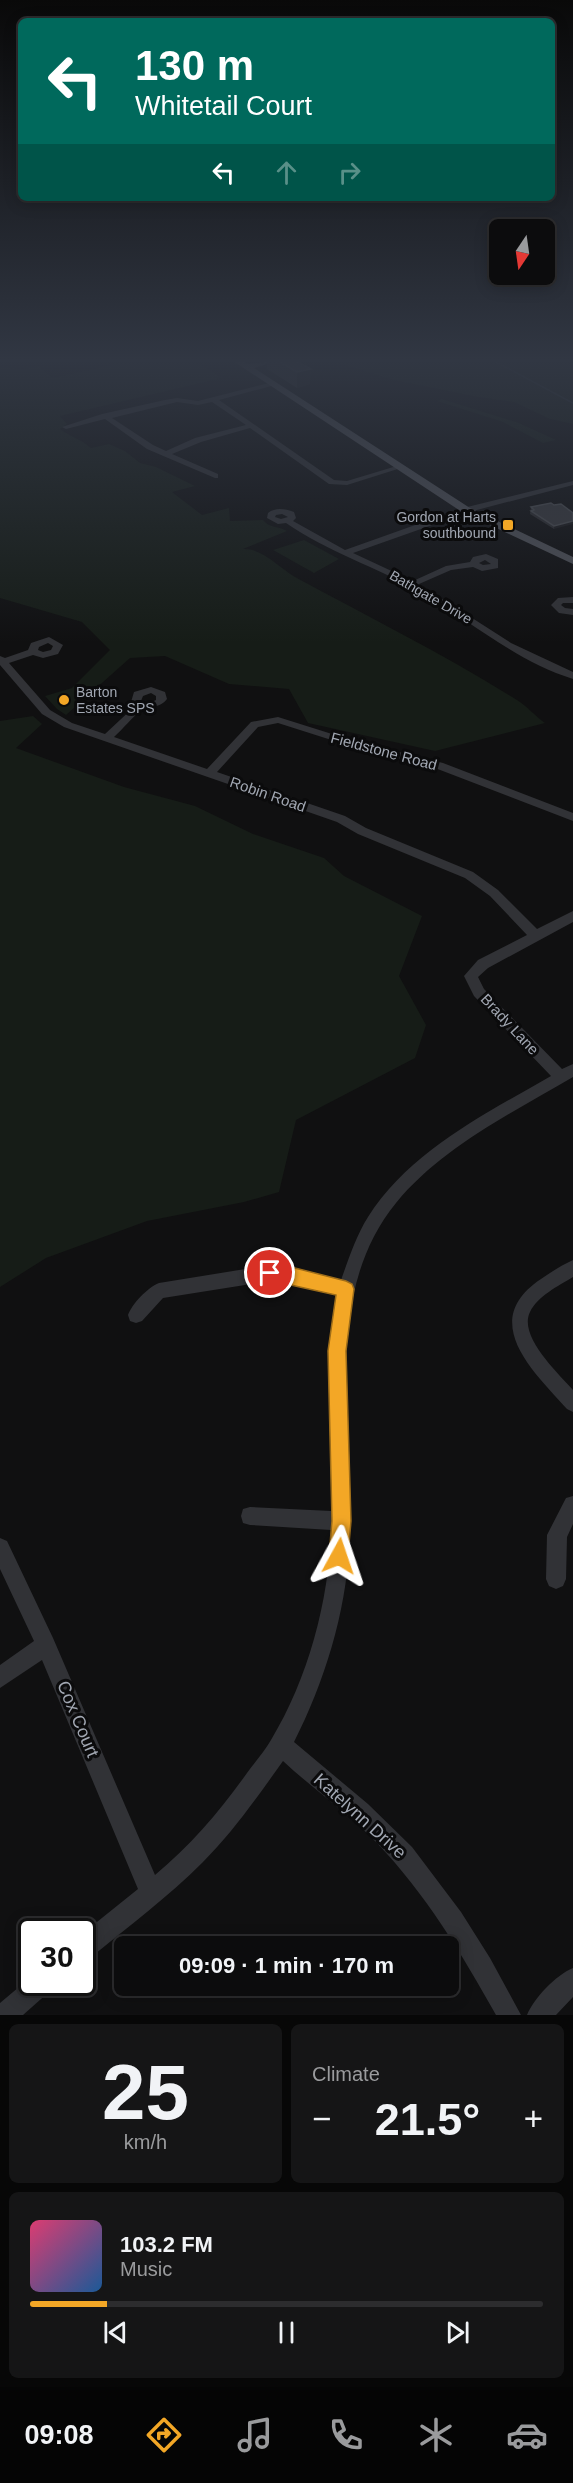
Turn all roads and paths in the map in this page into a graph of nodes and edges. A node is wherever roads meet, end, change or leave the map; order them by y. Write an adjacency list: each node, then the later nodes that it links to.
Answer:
1 (168, 455): 5 (street)
2 (295, 455): 4 (street)
3 (382, 455): 4 (main road)
4 (400, 467): 7 (main road)
5 (215, 476)
6 (573, 483): 7 (street)
7 (466, 510): 9 (street); 10 (main road)
8 (288, 521): 9 (street, Bathgate Drive)
9 (344, 553): 12 (street, Bathgate Drive)
10 (573, 561)
11 (474, 564): 12 (street)
12 (413, 584): 17 (street, Bathgate Drive)
13 (573, 600): 14 (street)
14 (573, 612)
15 (33, 652): 16 (street)
16 (1, 660): 19 (street, Robin Road)
17 (573, 676)
18 (142, 705): 19 (street)
19 (106, 739): 20 (street, Robin Road)
20 (209, 774): 21 (street, Fieldstone Road); 23 (street, Robin Road)
21 (573, 817)
22 (573, 916): 23 (street, Brady Lane)
23 (535, 935): 24 (street, Brady Lane)
24 (567, 1073): 26 (street)
25 (573, 1268): 28 (street)
26 (346, 1289): 27 (street); 31 (street)
27 (136, 1314)
28 (573, 1403)
29 (573, 1505): 33 (street)
30 (250, 1516): 31 (street)
31 (341, 1521): 36 (street)
32 (0, 1548): 34 (street, Cox Court)
33 (556, 1579)
34 (46, 1646): 35 (street); 37 (street, Cox Court)
35 (0, 1678)
36 (281, 1745): 37 (street); 42 (street, Katelynn Drive)
37 (151, 1892): 38 (street)
38 (96, 1938)
39 (573, 1980): 43 (street)
40 (27, 1996): 41 (street)
41 (4, 2015)
42 (509, 2015)
43 (539, 2015)

